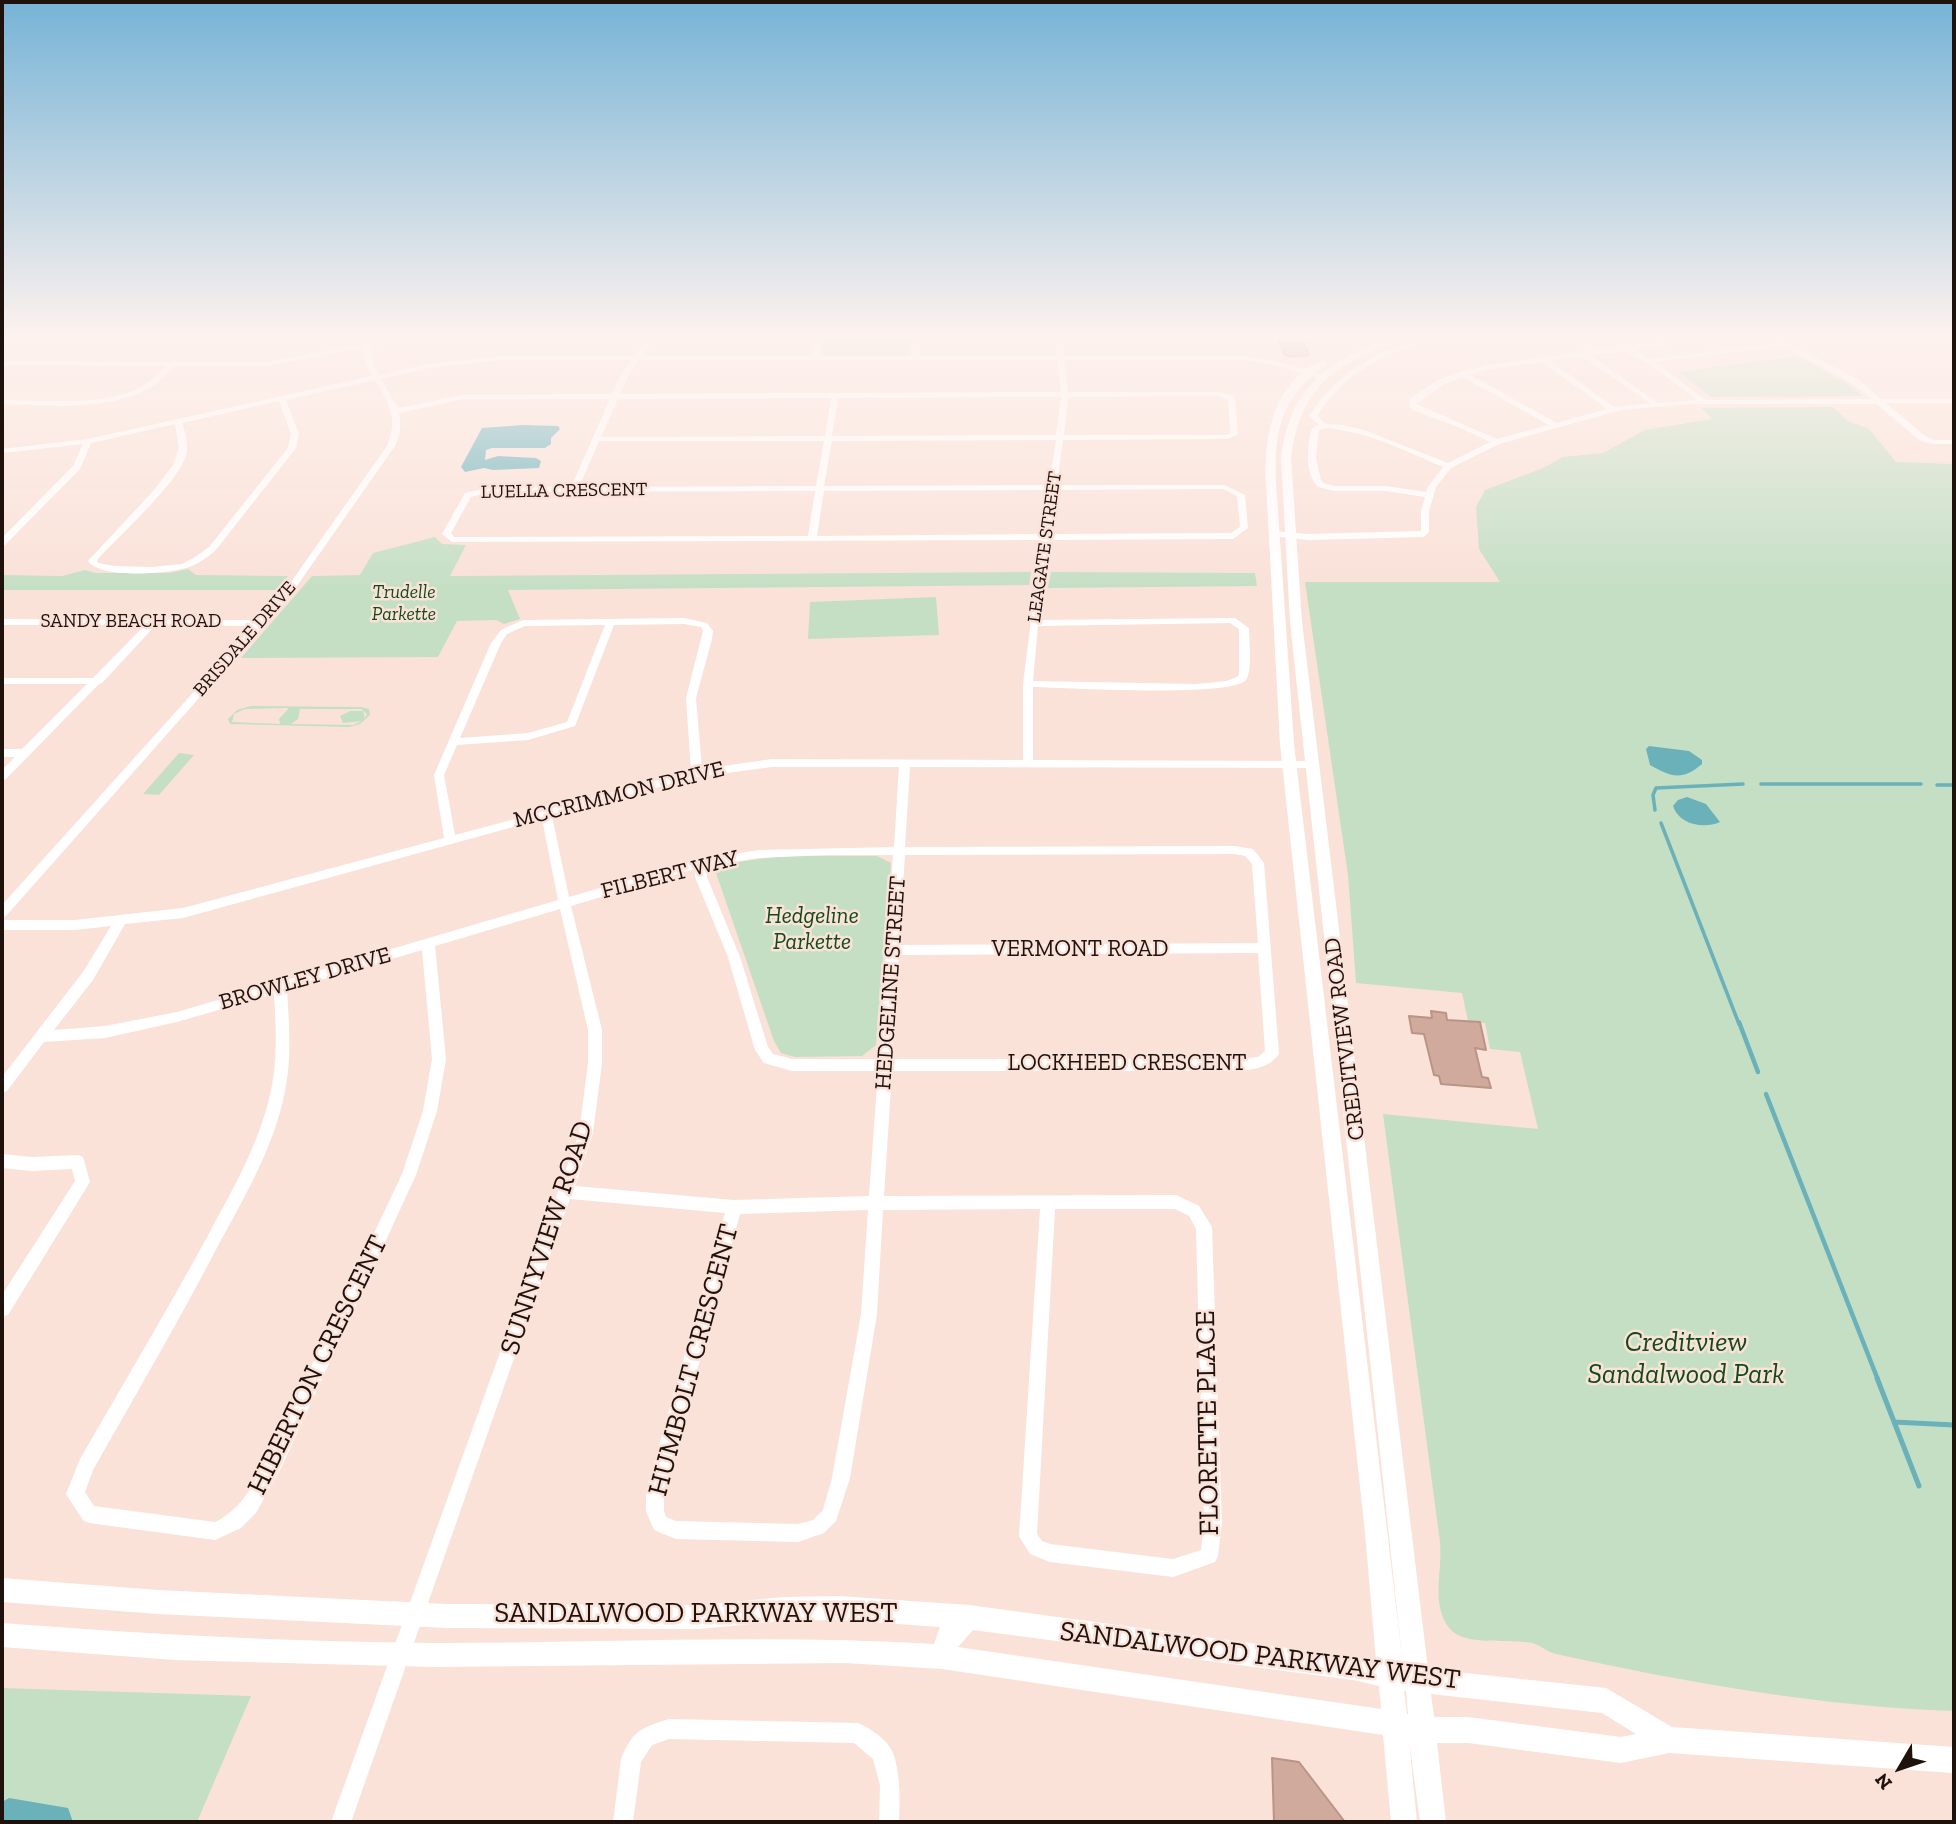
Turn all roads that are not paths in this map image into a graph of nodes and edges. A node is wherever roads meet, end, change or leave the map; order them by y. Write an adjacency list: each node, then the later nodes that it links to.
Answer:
1 (205, 417): 15 (street)
2 (289, 417): 15 (street)
3 (396, 417): 37 (street, BRISDALE DRIVE)
4 (605, 417): 19 (street)
5 (831, 417): 20 (street)
6 (1062, 417): 18 (street, LEAGATE STREET)
7 (1233, 417): 18 (street)
8 (1278, 417): 30 (main road, CREDITVIEW ROAD)
9 (1294, 417): 30 (main road, CREDITVIEW ROAD)
10 (1314, 417): 16 (street)
11 (1441, 417): 22 (street)
12 (1540, 417): 17 (street)
13 (1588, 417): 17 (street)
14 (1898, 417): 23 (street)
15 (179, 423): 21 (street)
16 (1323, 425): 25 (street); 29 (street)
17 (1556, 426): 22 (street)
18 (1060, 438): 20 (street); 26 (street, LEAGATE STREET)
19 (596, 439): 20 (street); 28 (street)
20 (828, 439): 27 (street)
21 (88, 441): 24 (street); 33 (street)
22 (1496, 442): 25 (street)
23 (1954, 442)
24 (2, 451)
25 (1448, 466): 29 (street)
26 (1053, 487): 27 (street, LUELLA CRESCENT); 31 (street, LEAGATE STREET); 31 (street, LUELLA CRESCENT)
27 (819, 488): 28 (street, LUELLA CRESCENT); 32 (street)
28 (575, 489): 32 (street, LUELLA CRESCENT)
29 (1428, 495): 30 (street)
30 (1282, 535): 47 (main road, CREDITVIEW ROAD); 48 (main road, CREDITVIEW ROAD)
31 (1045, 537): 32 (street, LUELLA CRESCENT); 38 (street, LEAGATE STREET)
32 (812, 538)
33 (2, 543)
34 (611, 621): 42 (street); 42 (street); 49 (street)
35 (2, 622): 36 (street, SANDY BEACH ROAD)
36 (154, 622): 37 (street, SANDY BEACH ROAD); 40 (street)
37 (261, 623): 56 (street, BRISDALE DRIVE)
38 (1034, 623): 41 (street, LEAGATE STREET); 41 (street)
39 (2, 681): 40 (street)
40 (98, 681): 44 (street)
41 (1028, 684): 46 (street, LEAGATE STREET)
42 (453, 743): 52 (street)
43 (2, 753): 44 (street)
44 (26, 753): 50 (street)
45 (905, 763): 46 (street, MCCRIMMON DRIVE); 49 (street, MCCRIMMON DRIVE); 53 (street, HEDGELINE STREET)
46 (1028, 763): 47 (street, MCCRIMMON DRIVE)
47 (1290, 763): 48 (street, MCCRIMMON DRIVE); 78 (main road, CREDITVIEW ROAD)
48 (1314, 765): 79 (main road, CREDITVIEW ROAD)
49 (697, 773): 51 (street, MCCRIMMON DRIVE)
50 (2, 776)
51 (547, 812): 52 (street, MCCRIMMON DRIVE); 55 (street, SUNNYVIEW ROAD)
52 (450, 839): 57 (street, MCCRIMMON DRIVE)
53 (900, 852): 54 (street, FILBERT WAY); 60 (street, LOCKHEED CRESCENT); 61 (street, HEDGELINE STREET)
54 (701, 863): 55 (street, FILBERT WAY); 64 (street)
55 (566, 902): 59 (street, BROWLEY DRIVE); 67 (street, SUNNYVIEW ROAD)
56 (2, 913)
57 (120, 922): 58 (street, MCCRIMMON DRIVE); 63 (street)
58 (2, 925)
59 (429, 943): 62 (street, BROWLEY DRIVE); 62 (street, HIBERTON CRESCENT)
60 (1265, 948): 61 (street, VERMONT ROAD); 64 (street, LOCKHEED CRESCENT)
61 (894, 950): 64 (street, HEDGELINE STREET)
62 (280, 986): 63 (street, BROWLEY DRIVE)
63 (41, 1037): 65 (street)
64 (886, 1064): 68 (street, HEDGELINE STREET)
65 (2, 1087)
66 (2, 1161): 71 (street)
67 (566, 1192): 70 (street); 73 (street, SUNNYVIEW ROAD)
68 (876, 1203): 69 (street, FLORETTE PLACE); 70 (street); 70 (street, HUMBOLT CRESCENT)
69 (1048, 1203): 69 (street, FLORETTE PLACE)
70 (734, 1207)
71 (2, 1310)
72 (2, 1590): 73 (main road, SANDALWOOD PARKWAY WEST)
73 (417, 1613): 74 (main road, SANDALWOOD PARKWAY WEST); 76 (street, SUNNYVIEW ROAD)
74 (969, 1617): 77 (main road); 78 (main road, SANDALWOOD PARKWAY WEST)
75 (2, 1635): 76 (main road, SANDALWOOD PARKWAY WEST)
76 (402, 1654): 77 (main road, SANDALWOOD PARKWAY WEST); 84 (street, SUNNYVIEW ROAD)
77 (942, 1657): 80 (main road, SANDALWOOD PARKWAY WEST)
78 (1390, 1675): 79 (main road, SANDALWOOD PARKWAY WEST); 80 (main road, CREDITVIEW ROAD)
79 (1419, 1681): 81 (main road, CREDITVIEW ROAD); 82 (main road, SANDALWOOD PARKWAY WEST)
80 (1395, 1724): 81 (main road, SANDALWOOD PARKWAY WEST); 87 (main road, CREDITVIEW ROAD)
81 (1424, 1730): 82 (main road, SANDALWOOD PARKWAY WEST); 88 (main road, CREDITVIEW ROAD)
82 (1669, 1740): 83 (main road, SANDALWOOD PARKWAY WEST)
83 (1954, 1760)
84 (341, 1822)
85 (623, 1822): 86 (street)
86 (889, 1822)
87 (1404, 1822)
88 (1433, 1822)

